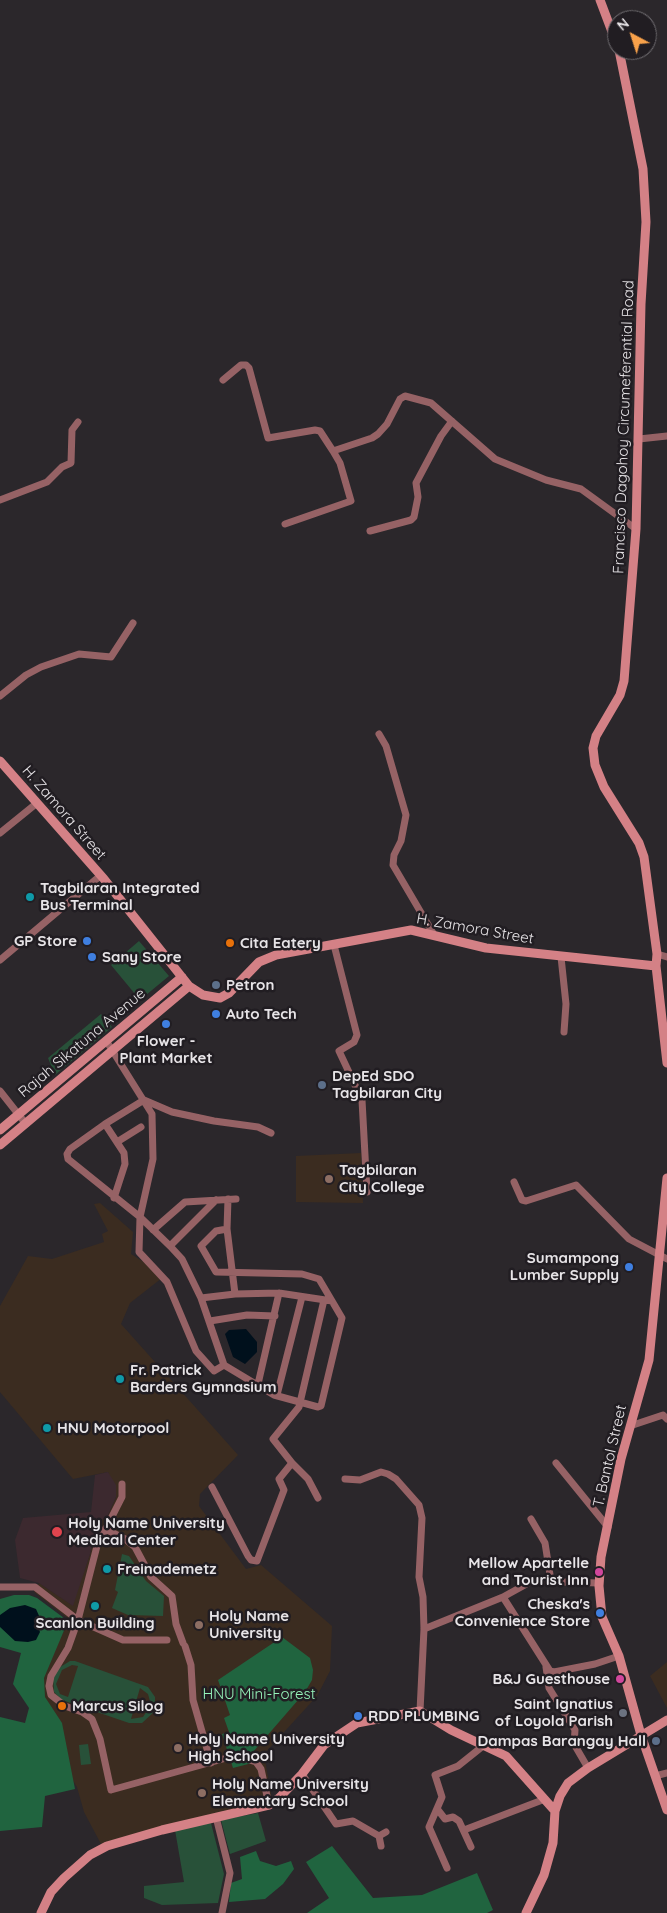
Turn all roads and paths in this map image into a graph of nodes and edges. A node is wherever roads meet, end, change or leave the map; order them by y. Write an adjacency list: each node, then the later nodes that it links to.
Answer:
1 (600, 0): 2 (street)
2 (607, 19)
3 (621, 60): 8 (street, Francisco Dagohoy Circumeferential Road)
4 (223, 380): 9 (street)
5 (452, 421): 9 (street); 12 (street); 13 (street)
6 (78, 422): 10 (street)
7 (667, 436): 8 (street)
8 (639, 439): 12 (street, Francisco Dagohoy Circumeferential Road)
9 (333, 451): 11 (street)
10 (0, 500)
11 (285, 524)
12 (636, 529): 23 (street, Francisco Dagohoy Circumeferential Road)
13 (370, 530)
14 (133, 623): 15 (street)
15 (0, 696)
16 (379, 734): 21 (street)
17 (0, 760): 18 (street, H. Zamora Street)
18 (37, 803): 19 (street); 20 (street, H. Zamora Street)
19 (0, 833)
20 (100, 876): 26 (street); 28 (street, H. Zamora Street)
21 (433, 933): 22 (street, H. Zamora Street); 24 (street, H. Zamora Street)
22 (334, 945): 29 (street, H. Zamora Street); 49 (street)
23 (657, 954): 25 (street); 27 (street, Francisco Dagohoy Circumeferential Road)
24 (561, 957): 27 (street, H. Zamora Street); 30 (street)
25 (667, 957)
26 (0, 960)
27 (656, 966): 33 (street)
28 (182, 977): 29 (street, H. Zamora Street); 31 (street, Rajah Sikatuna Avenue)
29 (189, 986): 32 (street)
30 (564, 1032)
31 (107, 1042): 32 (street); 36 (street, Rajah Sikatuna Avenue)
32 (113, 1050): 35 (street); 38 (street)
33 (667, 1063)
34 (0, 1091): 37 (street)
35 (144, 1100): 40 (street); 43 (street); 52 (street)
36 (30, 1105): 37 (street, Rajah Sikatuna Avenue); 38 (street)
37 (18, 1114): 39 (street); 42 (street, Rajah Sikatuna Avenue)
38 (37, 1114): 39 (street)
39 (26, 1124): 45 (street)
40 (105, 1124): 44 (street); 50 (street)
41 (141, 1127): 44 (street)
42 (0, 1130)
43 (271, 1134)
44 (117, 1142): 50 (street)
45 (0, 1145)
46 (667, 1178): 48 (street, T. Bantol Street)
47 (514, 1182): 56 (street)
48 (667, 1185): 56 (street, T. Bantol Street)
49 (367, 1192)
50 (114, 1198): 52 (street)
51 (216, 1200): 53 (street); 54 (street); 55 (street)
52 (140, 1217): 53 (street); 65 (street)
53 (153, 1230): 55 (street)
54 (227, 1230): 57 (street); 57 (street)
55 (170, 1246): 61 (street)
56 (663, 1258): 70 (street, T. Bantol Street)
57 (233, 1272): 59 (street); 62 (street)
58 (279, 1293): 59 (street); 60 (street); 63 (street)
59 (235, 1294): 61 (street)
60 (302, 1297): 62 (street); 67 (street)
61 (201, 1298): 64 (street)
62 (328, 1301): 68 (street); 68 (street)
63 (275, 1316): 64 (street); 66 (street)
64 (210, 1321): 65 (street)
65 (224, 1365): 66 (street)
66 (258, 1384): 67 (street)
67 (277, 1395): 68 (street)
68 (299, 1401): 72 (street)
69 (667, 1419): 70 (street)
70 (630, 1426): 78 (street, T. Bantol Street)
71 (556, 1462): 78 (street)
72 (292, 1463): 75 (street); 76 (street)
73 (346, 1479): 85 (street)
74 (122, 1484): 79 (street)
75 (212, 1487)
76 (318, 1498)
77 (531, 1519): 80 (street)
78 (608, 1527): 81 (street, T. Bantol Street)
79 (105, 1529): 84 (street); 86 (street)
80 (551, 1581): 81 (street); 83 (street)
81 (599, 1582): 87 (street, T. Bantol Street)
82 (0, 1587): 84 (street)
83 (504, 1596): 85 (street); 88 (street)
84 (78, 1620): 86 (street); 93 (street)
85 (424, 1629): 89 (street)
86 (183, 1642): 93 (street)
87 (619, 1656): 88 (street); 91 (street, T. Bantol Street)
88 (546, 1667): 94 (street)
89 (420, 1711): 92 (street); 96 (street)
90 (667, 1720): 91 (street)
91 (641, 1735): 94 (street); 97 (street, T. Bantol Street)
92 (483, 1746): 98 (street); 100 (street)
93 (211, 1763): 99 (street)
94 (588, 1768): 102 (street)
95 (667, 1773): 97 (street)
96 (302, 1774): 99 (street); 106 (street)
97 (655, 1776): 101 (street, T. Bantol Street)
98 (545, 1799): 102 (street); 104 (street)
99 (269, 1805): 103 (street)
100 (438, 1810): 104 (street); 109 (street)
101 (667, 1810)
102 (555, 1811): 112 (street)
103 (216, 1817): 110 (street); 111 (street)
104 (464, 1830): 108 (street)
105 (386, 1832): 106 (street)
106 (379, 1836): 107 (street)
107 (381, 1846)
108 (471, 1847)
109 (447, 1868)
110 (41, 1913)
111 (222, 1913)
112 (526, 1913)

